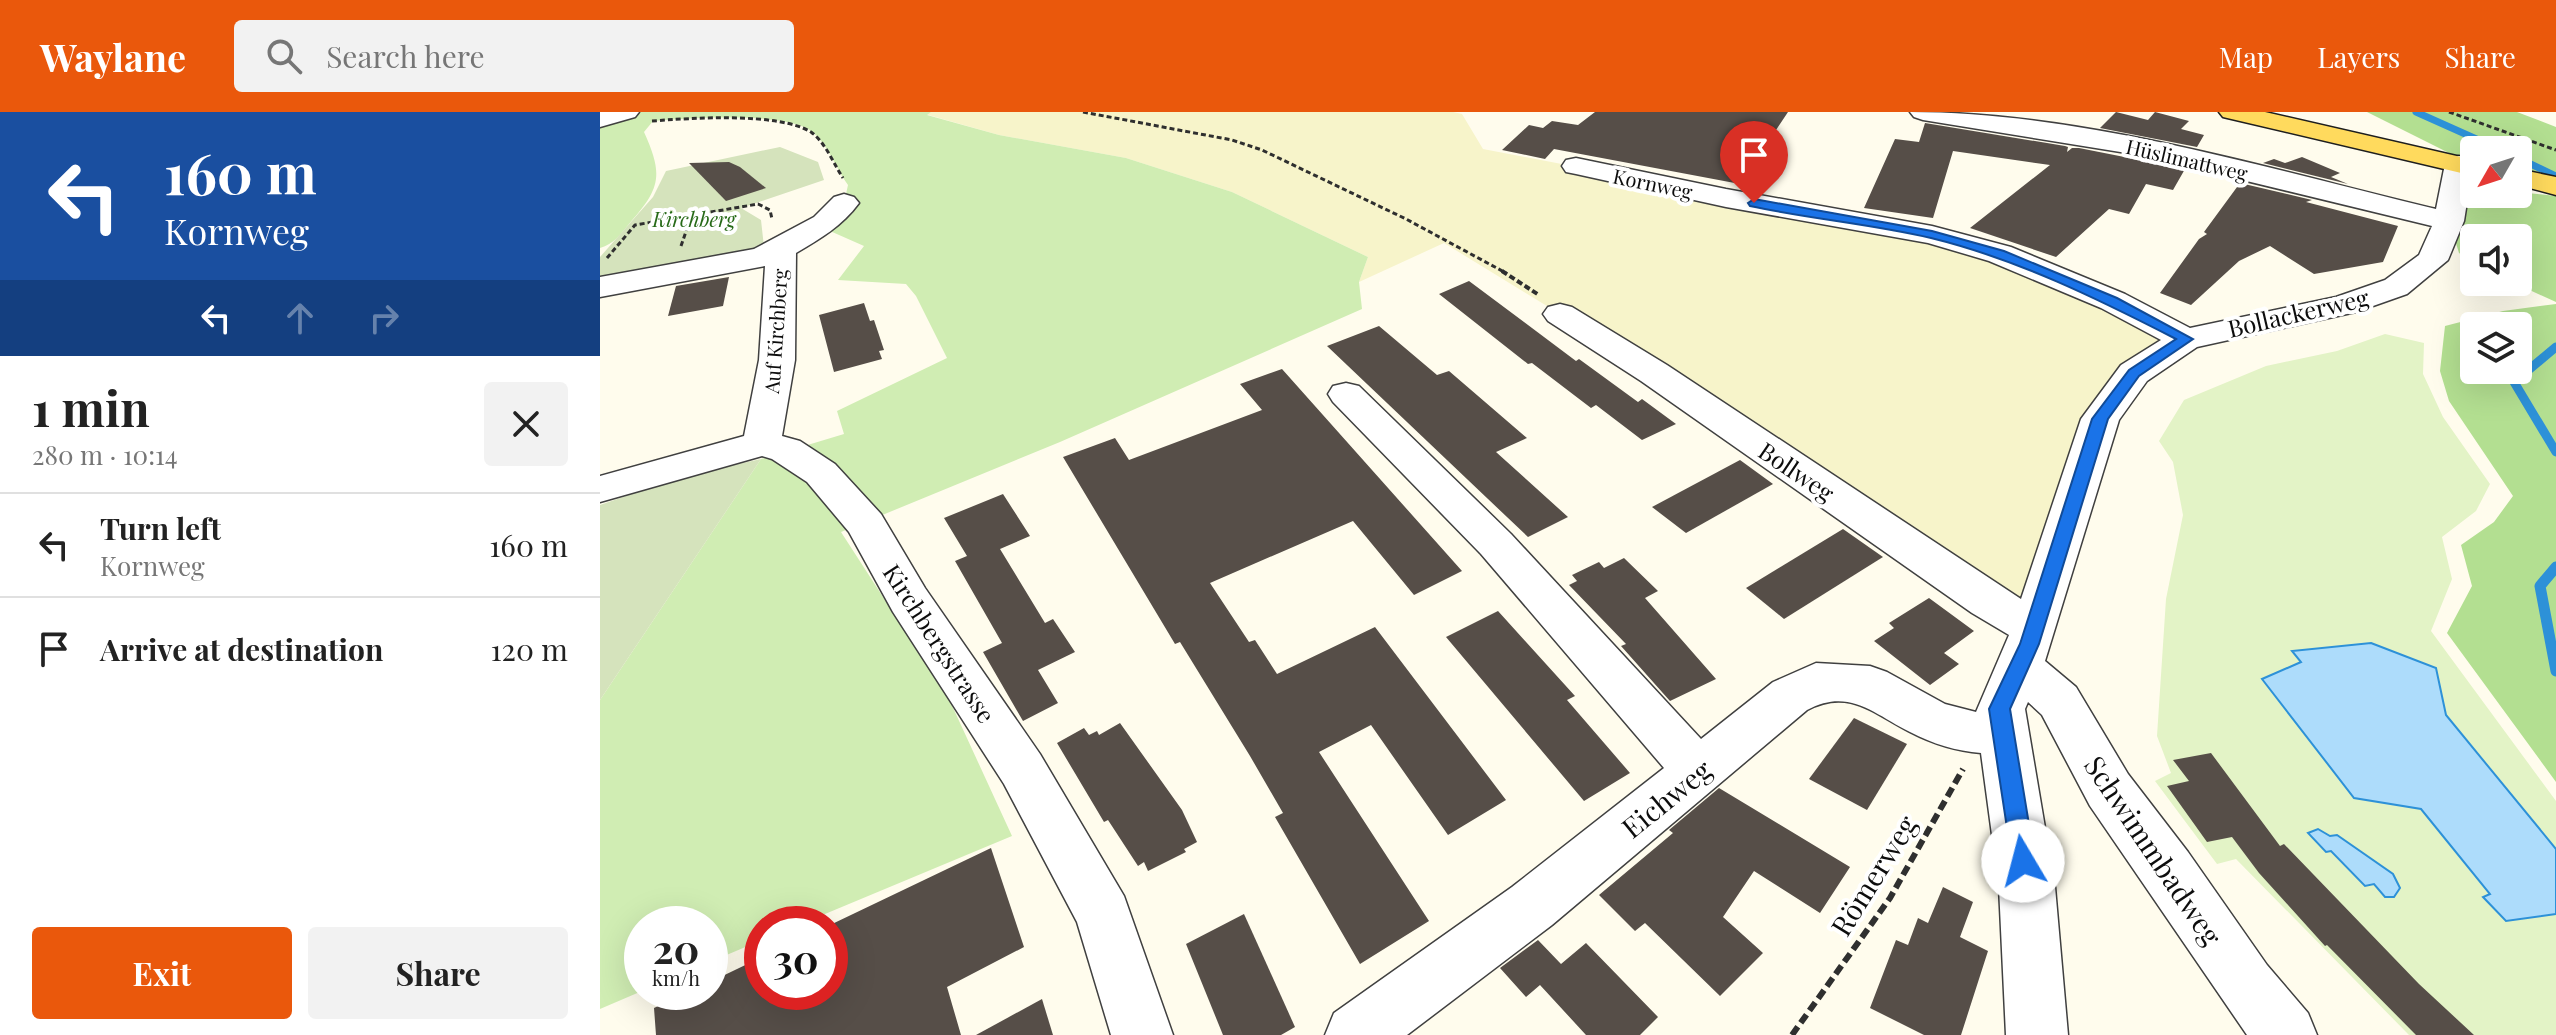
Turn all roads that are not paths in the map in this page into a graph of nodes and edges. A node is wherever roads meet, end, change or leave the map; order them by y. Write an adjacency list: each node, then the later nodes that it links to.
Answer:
1 (1923, 112): 11 (street, Hüslimattweg)
2 (2232, 112): 5 (main road)
3 (636, 116): 4 (street)
4 (600, 119)
5 (2460, 165)
6 (1576, 166): 15 (street, Kornweg)
7 (2532, 180): 9 (main road)
8 (2460, 185): 11 (street, Bollackerweg)
9 (2556, 186)
10 (844, 203): 12 (street, Auf Kirchberg)
11 (2449, 221): 15 (street, Bollackerweg)
12 (781, 249): 13 (street); 17 (street, Auf Kirchberg)
13 (601, 275)
14 (1560, 314): 19 (street, Bollweg)
15 (2186, 339): 19 (street, Bollackerweg)
16 (1346, 394): 21 (street)
17 (762, 443): 18 (street); 22 (street, Kirchbergstrasse)
18 (600, 489)
19 (2028, 647): 20 (street, Bollackerweg); 25 (street, Schwimmbadweg)
20 (1994, 735): 21 (street, Eichweg); 24 (street, Bollackerweg)
21 (1696, 773): 23 (street, Eichweg)
22 (1142, 1035)
23 (1356, 1035)
24 (2037, 1035)
25 (2286, 1035)

